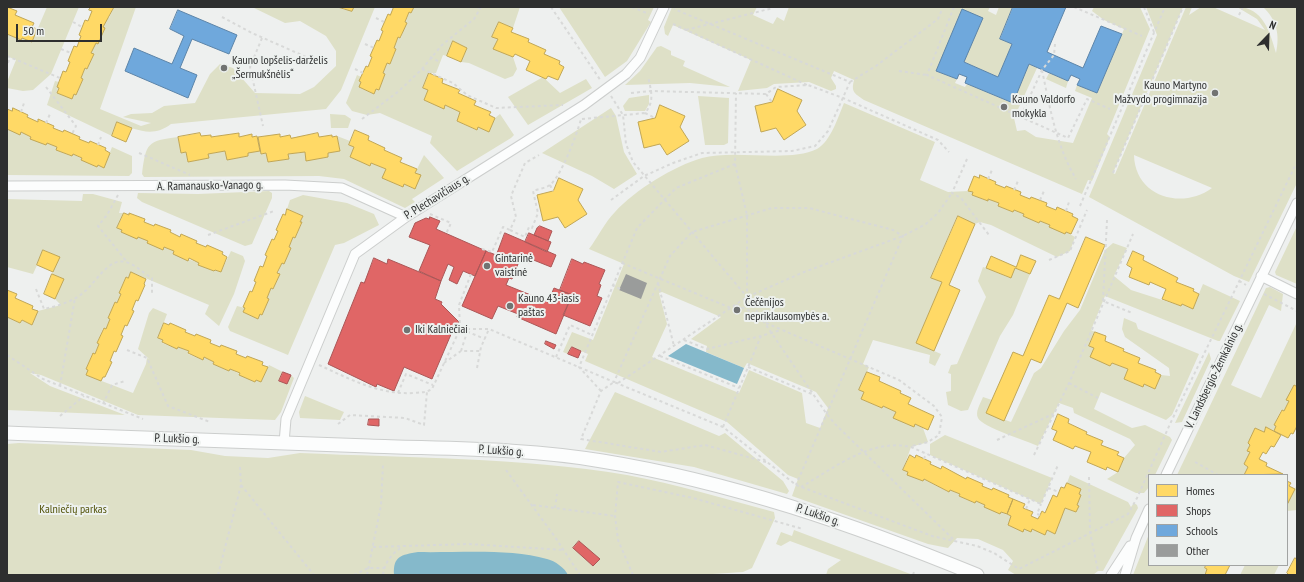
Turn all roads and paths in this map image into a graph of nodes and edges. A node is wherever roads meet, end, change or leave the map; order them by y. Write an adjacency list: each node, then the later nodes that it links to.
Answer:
1 (476, 7): 12 (path)
2 (632, 7): 15 (path)
3 (664, 7): 56 (street, P. Plechavičiaus g.)
4 (669, 7): 21 (path)
5 (943, 7): 46 (path)
6 (954, 7): 43 (path)
7 (1074, 7): 25 (path)
8 (1144, 7): 24 (path)
9 (1164, 7): 24 (path)
10 (1183, 7): 79 (path)
11 (1242, 7): 14 (path)
12 (481, 8): 34 (path)
13 (773, 8): 21 (path)
14 (1239, 15)
15 (653, 16)
16 (222, 17): 26 (path)
17 (376, 18): 19 (path)
18 (73, 22): 22 (path)
19 (384, 22)
20 (673, 24): 23 (path)
21 (709, 24): 23 (path); 46 (path)
22 (82, 27)
23 (685, 30): 47 (path)
24 (1154, 32): 97 (path)
25 (1142, 36)
26 (262, 38): 35 (path); 66 (path)
27 (365, 44): 29 (path)
28 (1055, 44): 40 (path)
29 (374, 48)
30 (62, 49): 31 (path)
31 (71, 53)
32 (7, 56): 33 (path)
33 (10, 57): 37 (path); 45 (path)
34 (430, 57): 36 (path); 39 (path)
35 (313, 60)
36 (440, 62)
37 (8, 63)
38 (354, 69): 42 (path)
39 (422, 69): 56 (path); 63 (path)
40 (1042, 70): 61 (path); 67 (path)
41 (900, 71): 43 (path)
42 (363, 73)
43 (927, 75): 61 (path)
44 (648, 76): 49 (path)
45 (60, 78)
46 (850, 82): 53 (path)
47 (808, 85): 52 (path); 53 (path)
48 (46, 87): 68 (path)
49 (651, 91): 50 (path); 51 (path); 59 (path)
50 (631, 93)
51 (736, 93): 52 (path); 71 (path)
52 (766, 94): 54 (path)
53 (844, 98): 71 (path); 72 (path)
54 (772, 102)
55 (24, 103): 58 (path)
56 (584, 104): 64 (path); 98 (street, P. Plechavičiaus g.)
57 (1110, 109): 67 (path)
58 (21, 112)
59 (645, 113): 62 (path); 64 (path)
60 (50, 114): 65 (path)
61 (1021, 117): 67 (path)
62 (655, 118)
63 (362, 119)
64 (580, 120): 85 (path)
65 (46, 123)
66 (263, 126)
67 (1056, 133): 83 (path)
68 (72, 134)
69 (101, 137): 70 (path)
70 (98, 145)
71 (734, 152): 77 (path); 80 (path)
72 (949, 152)
73 (138, 153): 81 (path)
74 (539, 155): 105 (path)
75 (967, 159): 90 (path)
76 (1297, 162): 119 (path)
77 (735, 164): 93 (path); 102 (path)
78 (992, 170): 82 (path)
79 (1113, 173)
80 (644, 176): 92 (path); 93 (path)
81 (197, 178)
82 (988, 179)
83 (1076, 179)
84 (1018, 181): 87 (path)
85 (550, 185): 88 (path); 105 (path)
86 (7, 186): 103 (street, A. Ramanausko-Vanago g.)
87 (1014, 190)
88 (553, 191)
89 (1044, 191): 94 (path)
90 (952, 193): 110 (path); 111 (path)
91 (118, 195): 114 (path)
92 (612, 200)
93 (664, 200): 106 (path); 115 (path)
94 (1040, 200)
95 (1069, 202): 101 (path)
96 (1297, 203): 117 (street, V. Landsbergio-Žemkalnio g.)
97 (1080, 206)
98 (418, 209): 103 (street, P. Plechavičiaus g.); 107 (path)
99 (1087, 210): 113 (path)
100 (274, 211): 109 (path)
101 (1066, 211)
102 (747, 215): 106 (path); 111 (path); 127 (path)
103 (406, 216): 155 (street, P. Plechavičiaus g.)
104 (1107, 220): 129 (path)
105 (510, 230): 112 (path)
106 (692, 232): 118 (path); 127 (path)
107 (446, 234)
108 (1133, 234): 129 (path)
109 (208, 235)
110 (989, 235)
111 (903, 236): 127 (path); 154 (path)
112 (482, 249)
113 (1049, 260)
114 (127, 262): 125 (path); 128 (path)
115 (622, 263): 118 (path); 121 (path)
116 (471, 274): 137 (path)
117 (1261, 276): 124 (street, V. Landsbergio-Žemkalnio g.); 126 (street)
118 (659, 278): 120 (path); 131 (path)
119 (1239, 281): 124 (path); 222 (path)
120 (658, 282): 147 (path); 164 (path)
121 (612, 286): 123 (path); 143 (path)
122 (36, 289): 128 (path)
123 (620, 289)
124 (1255, 289): 132 (path); 200 (street, V. Landsbergio-Žemkalnio g.)
125 (152, 293)
126 (1297, 294)
127 (746, 297): 130 (path); 134 (path)
128 (75, 298): 168 (path)
129 (1103, 301): 133 (path); 166 (path)
130 (736, 305): 131 (path); 134 (path)
131 (731, 308): 146 (path)
132 (1297, 311)
133 (1132, 313)
134 (760, 316): 135 (path)
135 (766, 323): 140 (path); 142 (path)
136 (456, 327): 137 (path)
137 (460, 329): 138 (path); 141 (path); 156 (path)
138 (468, 329): 139 (path); 141 (path)
139 (489, 329): 145 (path); 153 (path)
140 (782, 330): 142 (path); 154 (path)
141 (467, 332): 145 (path); 149 (path)
142 (772, 333): 144 (path); 173 (path)
143 (592, 335): 153 (path); 157 (path)
144 (761, 336): 146 (path); 158 (path)
145 (485, 339): 150 (path)
146 (684, 340): 147 (path)
147 (674, 346): 152 (path)
148 (127, 350): 181 (path)
149 (461, 351): 150 (path); 156 (path)
150 (480, 351): 159 (path)
151 (7, 355): 168 (path)
152 (660, 355): 165 (path); 169 (path)
153 (556, 357): 157 (path)
154 (849, 359): 177 (path); 187 (path)
155 (310, 361): 172 (path); 186 (street, P. Plechavičiaus g.)
156 (444, 364): 167 (path)
157 (579, 367): 164 (path); 170 (path)
158 (748, 367): 169 (path); 173 (path)
159 (477, 368)
160 (408, 369): 162 (path)
161 (402, 373): 162 (path)
162 (406, 374): 167 (path); 172 (path)
163 (125, 381): 176 (path)
164 (614, 382): 165 (path); 170 (path)
165 (618, 383): 183 (path)
166 (1069, 383): 175 (path); 178 (path)
167 (433, 385): 171 (path)
168 (60, 386): 174 (path)
169 (739, 388): 183 (path)
170 (601, 391): 192 (path)
171 (427, 392): 172 (path); 182 (path)
172 (398, 394)
173 (814, 395): 177 (path)
174 (84, 396): 176 (path); 179 (path)
175 (1098, 398)
176 (103, 404): 180 (path)
177 (826, 413): 188 (path); 206 (path)
178 (1054, 413): 185 (path); 190 (path)
179 (60, 416)
180 (143, 419)
181 (210, 422)
182 (338, 424)
183 (723, 426): 192 (path)
184 (7, 433): 186 (main road, P. Lukšio g.)
185 (997, 440)
186 (284, 443): 240 (main road, P. Lukšio g.)
187 (911, 447): 188 (path); 189 (path)
188 (863, 451): 207 (path); 224 (path)
189 (926, 453): 191 (path); 195 (path)
190 (1034, 455)
191 (924, 459)
192 (766, 462): 206 (path)
193 (1195, 462): 201 (path)
194 (383, 464): 226 (path)
195 (952, 465): 199 (path); 202 (path)
196 (1058, 466): 209 (path)
197 (240, 467): 205 (path)
198 (506, 470): 215 (path)
199 (950, 470)
200 (1166, 474)
201 (1216, 474)
202 (977, 476): 204 (path); 208 (path)
203 (1090, 477): 222 (path)
204 (975, 480)
205 (241, 485): 232 (path); 233 (path)
206 (796, 485): 207 (path)
207 (801, 487): 224 (path)
208 (1002, 487): 210 (path); 213 (path)
209 (1048, 488): 211 (path); 214 (path)
210 (1001, 491)
211 (1059, 492)
212 (557, 494): 216 (path)
213 (1030, 499): 214 (path); 217 (path)
214 (1041, 504): 219 (path)
215 (532, 505): 216 (path); 227 (path)
216 (555, 508): 220 (path)
217 (1026, 509)
218 (1148, 511): 223 (street)
219 (1040, 515)
220 (615, 516): 221 (path); 238 (path)
221 (803, 529)
222 (1090, 532): 224 (path); 230 (path)
223 (1136, 538): 241 (street); 242 (street)
224 (956, 542)
225 (404, 545): 226 (path); 227 (path); 229 (path)
226 (373, 547): 228 (path)
227 (564, 550): 237 (path)
228 (368, 568): 229 (path); 234 (path); 235 (path)
229 (384, 568): 236 (path)
230 (1098, 571)
231 (914, 572): 239 (path)
232 (218, 575)
233 (314, 575)
234 (354, 575)
235 (367, 575)
236 (383, 575)
237 (580, 575)
238 (633, 575)
239 (913, 575)
240 (977, 575)
241 (1111, 575)
242 (1125, 575)

